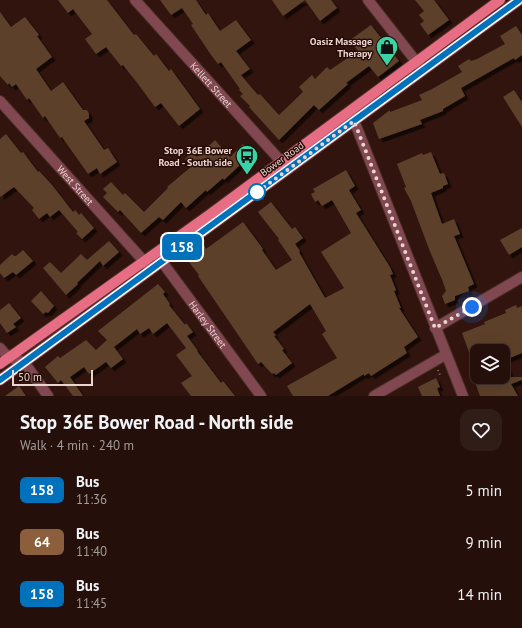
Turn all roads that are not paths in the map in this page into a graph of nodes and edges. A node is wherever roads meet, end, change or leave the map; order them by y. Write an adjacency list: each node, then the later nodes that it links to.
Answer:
1 (135, 0): 10 (street, Kellett Street)
2 (368, 0): 5 (street)
3 (500, 0): 5 (main road, Bower Road)
4 (519, 0): 6 (main road, Bower Road)
5 (416, 61): 6 (street); 8 (main road, Bower Road)
6 (423, 70): 9 (main road, Bower Road)
7 (0, 101): 13 (street, West Street)
8 (350, 110): 9 (street); 10 (main road, Bower Road)
9 (354, 121): 11 (main road, Bower Road); 15 (street)
10 (281, 161): 11 (street, Kellett Street); 12 (main road, Bower Road)
11 (288, 170): 12 (main road, Bower Road)
12 (159, 257): 13 (main road, Bower Road); 23 (street, Harley Street)
13 (148, 265): 18 (main road, Bower Road); 19 (main road, Bower Road)
14 (522, 278): 15 (street)
15 (435, 328): 17 (street)
16 (0, 348): 18 (street)
17 (446, 355): 24 (street); 25 (street)
18 (9, 358): 19 (street); 20 (main road, Bower Road)
19 (24, 362): 21 (main road, Bower Road); 22 (street)
20 (0, 364)
21 (0, 380)
22 (48, 396)
23 (261, 396)
24 (374, 396)
25 (462, 396)

